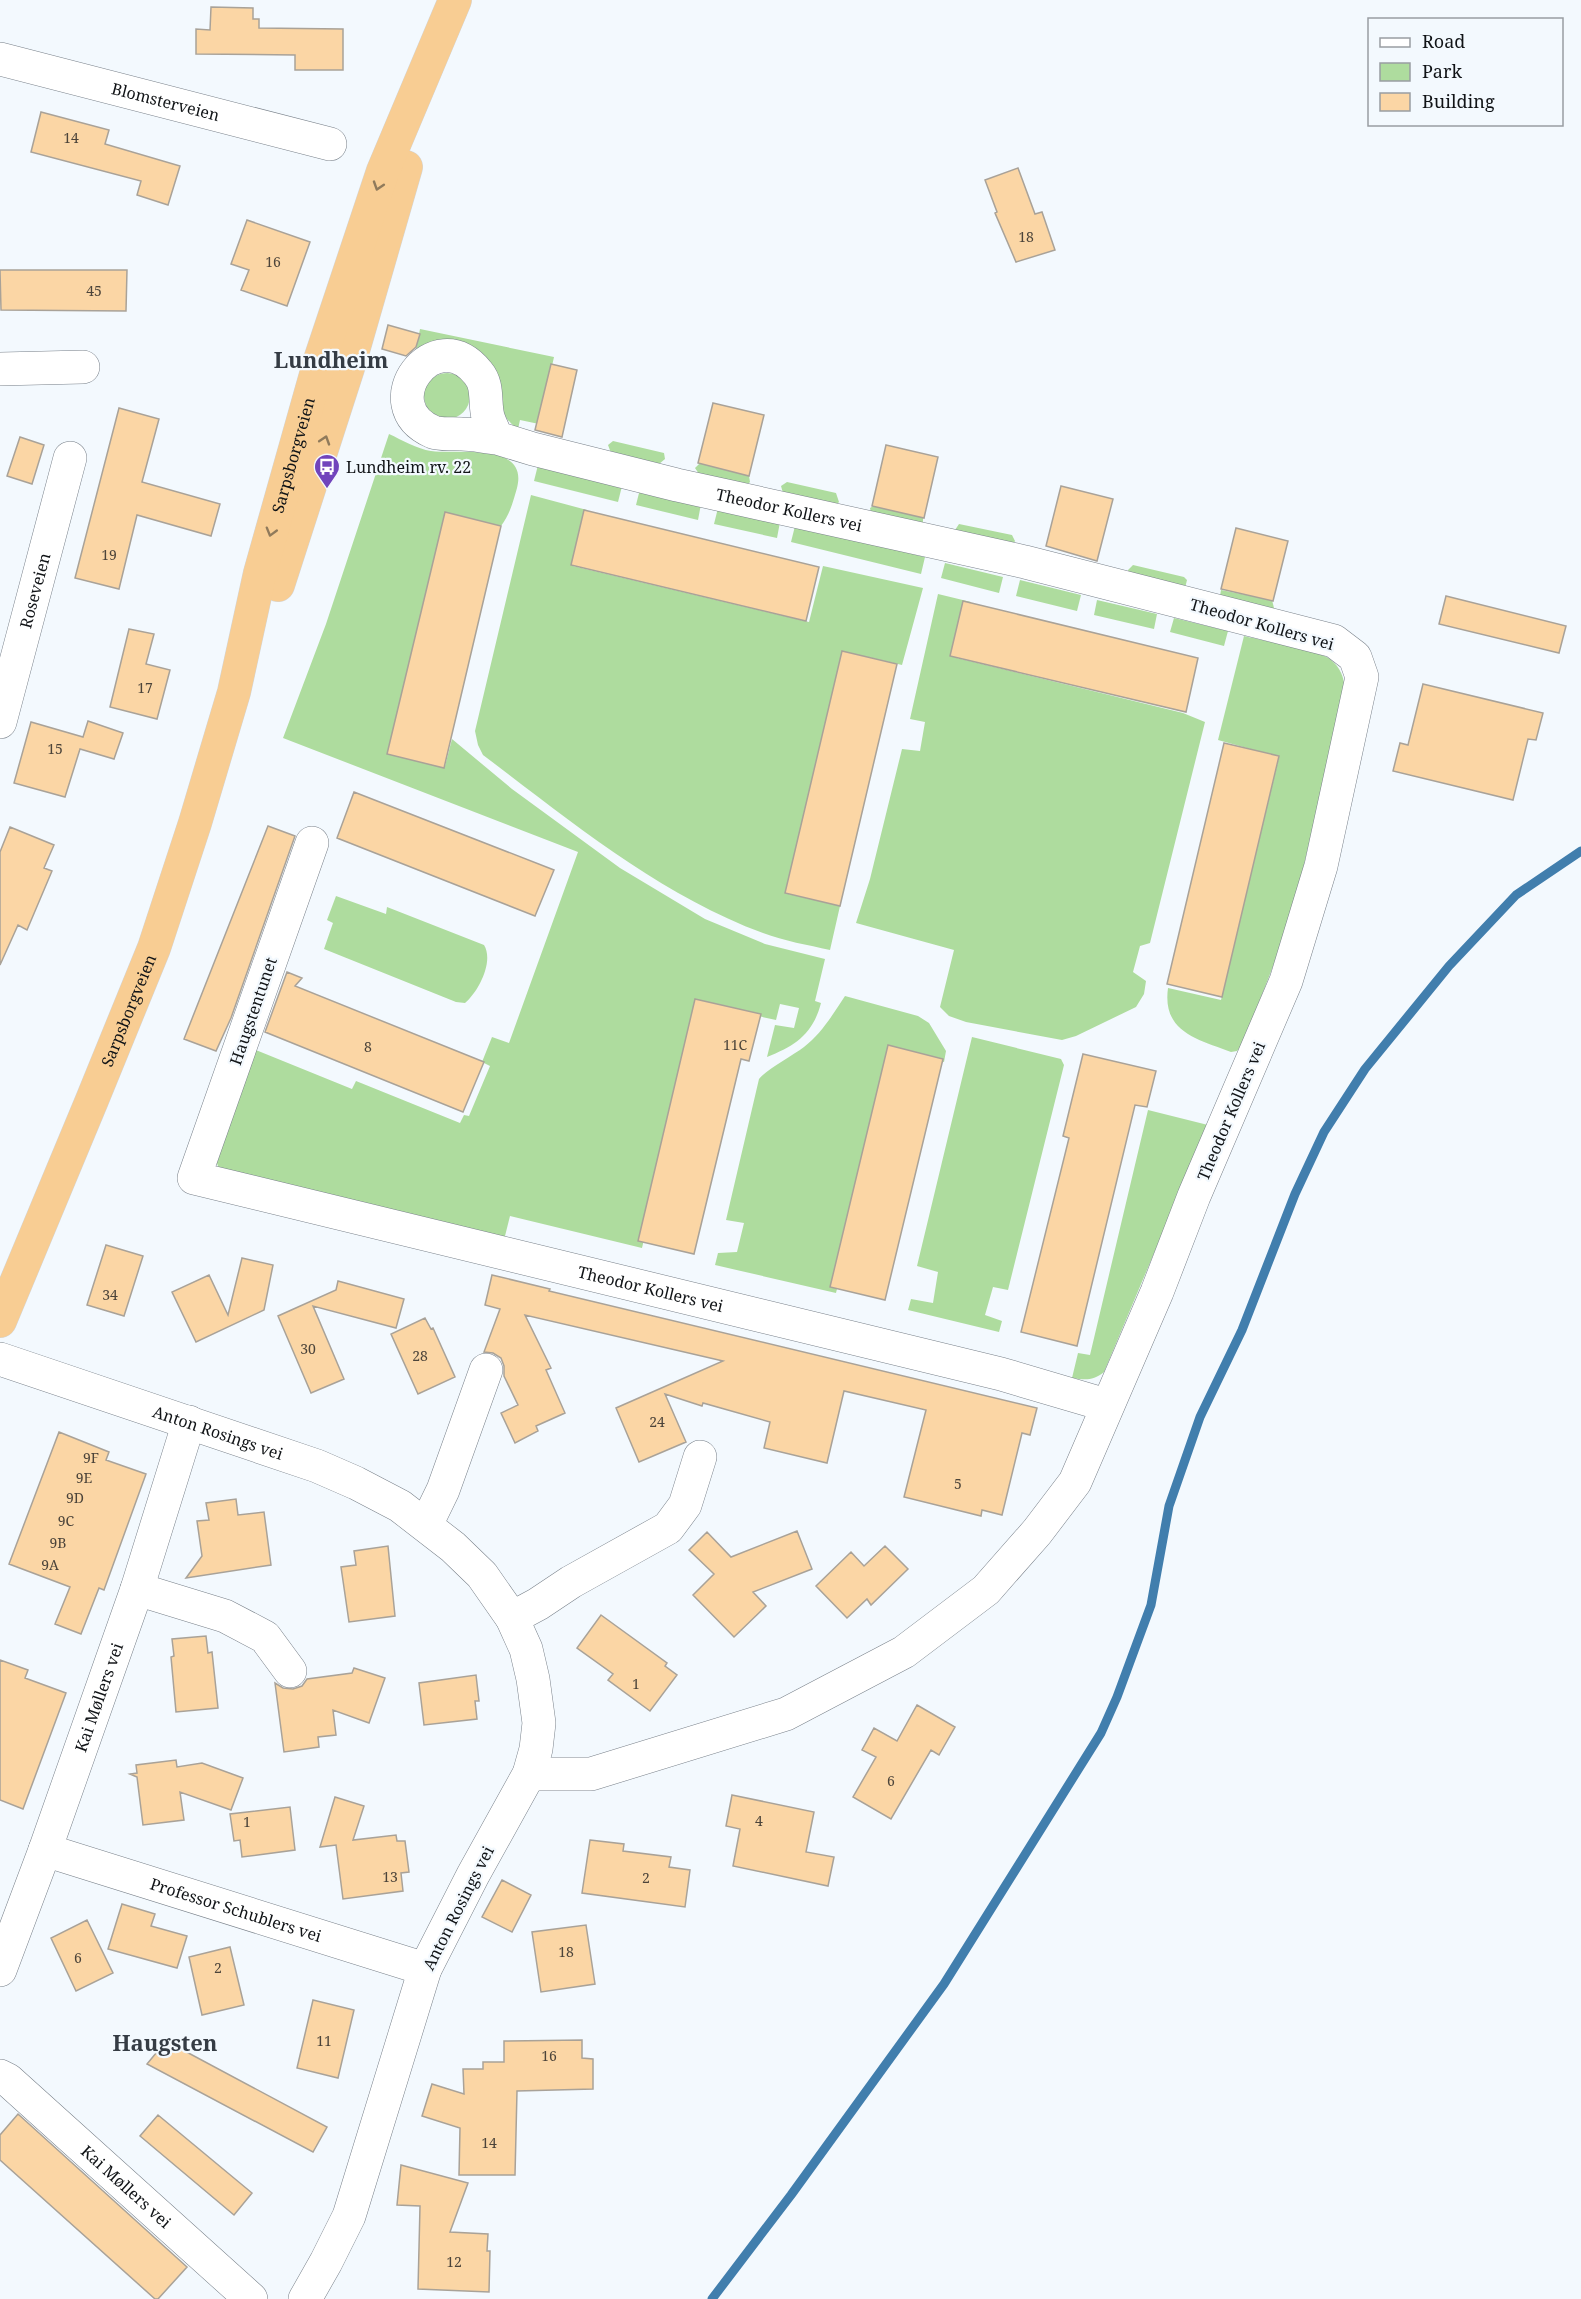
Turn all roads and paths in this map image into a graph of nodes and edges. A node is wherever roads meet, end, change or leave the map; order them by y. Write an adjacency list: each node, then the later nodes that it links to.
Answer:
1 (455, 0): 11 (highway, Sarpsborgveien)
2 (0, 59): 3 (street, Blomsterveien)
3 (330, 144)
4 (83, 367): 5 (street)
5 (0, 369)
6 (497, 438): 14 (street, Theodor Kollers vei)
7 (70, 458): 8 (street, Roseveien)
8 (0, 722)
9 (312, 843): 10 (street, Haugstentunet)
10 (194, 1178): 14 (street, Theodor Kollers vei)
11 (0, 1321)
12 (0, 1359): 15 (street, Anton Rosings vei)
13 (486, 1370): 17 (street)
14 (1106, 1406): 21 (street, Theodor Kollers vei)
15 (189, 1422): 17 (street, Anton Rosings vei); 18 (street, Kai Møllers vei)
16 (700, 1457): 19 (street)
17 (426, 1525): 19 (street, Anton Rosings vei)
18 (137, 1589): 20 (street); 22 (street, Kai Møllers vei)
19 (512, 1618): 21 (street, Anton Rosings vei)
20 (290, 1671)
21 (529, 1774): 23 (street, Anton Rosings vei)
22 (45, 1850): 23 (street, Professor Schublers vei); 24 (street, Kai Møllers vei)
23 (425, 1969): 27 (street, Anton Rosings vei)
24 (0, 1970)
25 (0, 2076): 26 (street, Kai Møllers vei)
26 (251, 2299)
27 (305, 2299)

